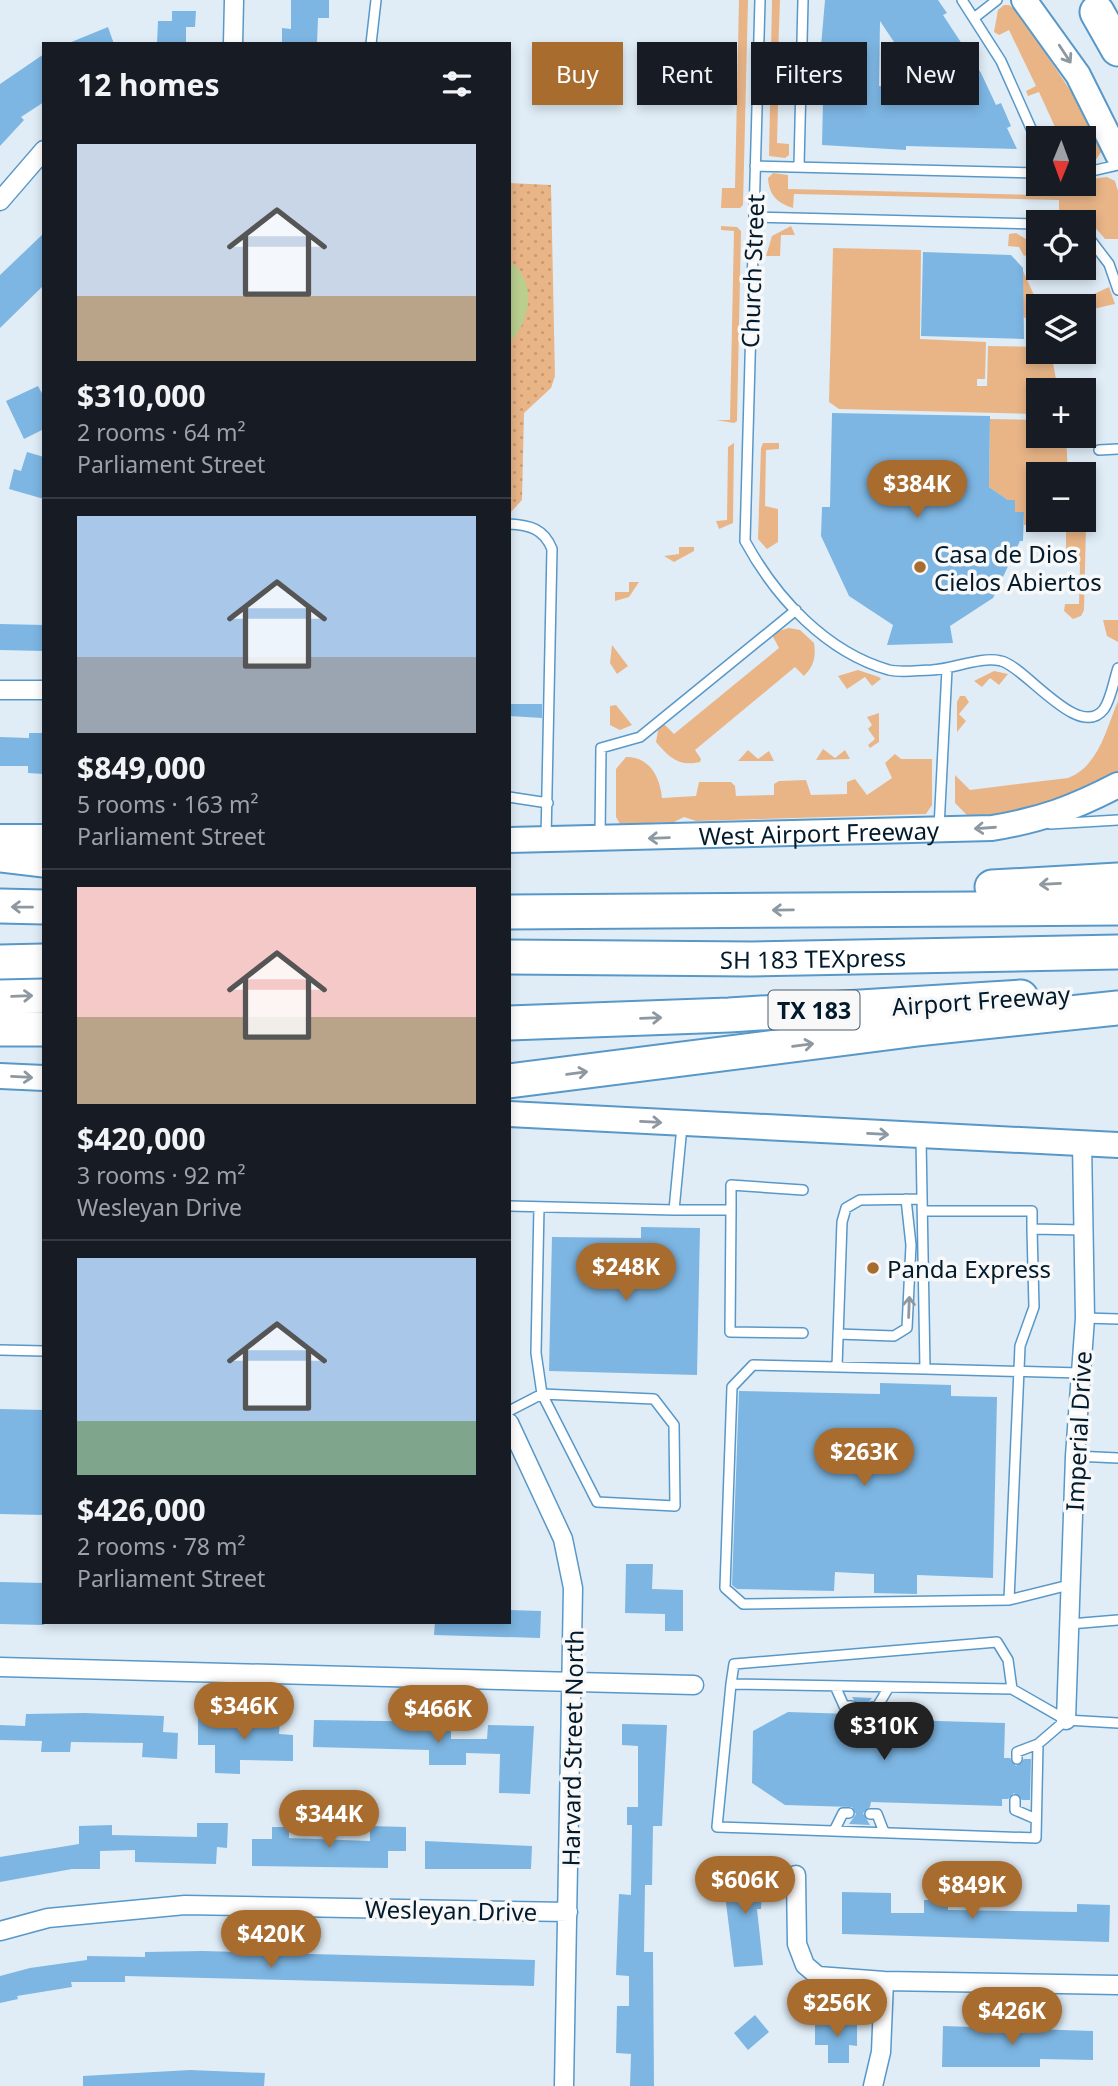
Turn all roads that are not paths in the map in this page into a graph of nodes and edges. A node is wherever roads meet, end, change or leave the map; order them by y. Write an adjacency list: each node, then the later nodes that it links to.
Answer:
1 (234, 0): 10 (street)
2 (376, 0): 11 (lane)
3 (760, 0): 17 (lane, Church Street)
4 (803, 0): 18 (lane)
5 (962, 0): 9 (lane)
6 (996, 0): 9 (lane)
7 (1024, 0): 15 (street, one-way to 15)
8 (1097, 12): 12 (highway)
9 (974, 18): 13 (lane)
10 (233, 42)
11 (371, 42)
12 (1118, 49)
13 (1030, 126)
14 (42, 152): 21 (street)
15 (1118, 156)
16 (1118, 164): 19 (lane)
17 (755, 166): 18 (lane); 22 (lane, Church Street)
18 (799, 166): 20 (lane)
19 (1096, 170)
20 (1026, 173)
21 (0, 201)
22 (754, 218): 23 (lane); 30 (lane, Church Street)
23 (1026, 224)
24 (1096, 244): 25 (lane)
25 (1113, 262): 26 (lane)
26 (1118, 290)
27 (1118, 449): 28 (lane)
28 (1099, 450)
29 (511, 524): 37 (lane)
30 (796, 610): 32 (lane); 45 (lane)
31 (1118, 668): 32 (lane)
32 (947, 669): 40 (lane)
33 (0, 690): 34 (street)
34 (42, 690)
35 (1118, 785): 39 (street, West Airport Freeway)
36 (511, 797): 37 (lane)
37 (548, 803): 44 (lane)
38 (1118, 820): 39 (lane)
39 (1035, 821): 40 (street, West Airport Freeway, one-way to 40)
40 (939, 830): 45 (street, West Airport Freeway, one-way to 45)
41 (0, 837): 42 (street)
42 (42, 837)
43 (511, 840): 44 (street, West Airport Freeway)
44 (546, 840): 45 (street, West Airport Freeway)
45 (600, 840)
46 (0, 855): 47 (highway)
47 (42, 860)
48 (1118, 880): 52 (highway, one-way to 52)
49 (0, 906): 50 (highway, one-way to 49)
50 (42, 907)
51 (1118, 908): 52 (highway)
52 (852, 909): 53 (highway, one-way to 53)
53 (518, 911)
54 (1118, 934): 55 (highway, SH 183 TEXpress)
55 (511, 942)
56 (42, 944): 57 (highway)
57 (0, 945)
58 (1118, 952): 60 (highway, SH 183 TEXpress)
59 (511, 957): 60 (highway, SH 183 TEXpress)
60 (786, 958): 63 (highway)
61 (42, 961): 62 (highway)
62 (0, 962)
63 (511, 979)
64 (1118, 991): 68 (highway, Airport Freeway / TX 183, one-way to 64)
65 (42, 996): 66 (highway, one-way to 65)
66 (0, 997)
67 (1118, 1008): 73 (highway, one-way to 67)
68 (511, 1023)
69 (0, 1029): 70 (highway)
70 (42, 1029)
71 (0, 1076): 72 (street, one-way to 72)
72 (42, 1078)
73 (511, 1081)
74 (511, 1114): 75 (street, one-way to 75)
75 (682, 1124): 76 (street, one-way to 76); 84 (lane)
76 (921, 1136): 77 (street); 81 (lane)
77 (1082, 1143): 78 (street); 88 (street, Imperial Drive)
78 (1118, 1145)
79 (803, 1190): 85 (lane)
80 (906, 1199): 81 (lane); 92 (lane); 92 (lane, one-way to 80)
81 (922, 1199): 86 (lane)
82 (511, 1206): 83 (lane)
83 (539, 1207): 84 (lane); 99 (lane)
84 (674, 1210): 85 (lane)
85 (731, 1210): 91 (lane)
86 (923, 1211): 87 (lane); 96 (lane)
87 (1032, 1229): 88 (lane); 97 (lane)
88 (1083, 1230): 89 (street, Imperial Drive)
89 (1084, 1318): 90 (lane); 98 (street, Imperial Drive)
90 (1118, 1319)
91 (803, 1333)
92 (838, 1334): 95 (lane)
93 (0, 1350): 94 (lane)
94 (42, 1351)
95 (837, 1367): 96 (lane); 105 (lane)
96 (925, 1369): 97 (lane)
97 (1018, 1372): 98 (lane); 105 (lane)
98 (1080, 1373): 102 (street, Imperial Drive)
99 (542, 1394): 99 (lane); 100 (lane)
100 (511, 1409)
101 (511, 1427): 109 (street, Harvard Street North)
102 (1075, 1456): 103 (lane); 104 (street, Imperial Drive)
103 (1118, 1458)
104 (1073, 1584): 105 (lane); 107 (street, Imperial Drive)
105 (1009, 1600)
106 (1118, 1620): 107 (lane)
107 (1070, 1624): 117 (street, Imperial Drive)
108 (0, 1667): 109 (street)
109 (574, 1684): 111 (street); 128 (street, Harvard Street North)
110 (732, 1684): 112 (lane); 114 (lane); 125 (lane)
111 (694, 1685)
112 (835, 1686): 113 (lane); 115 (lane)
113 (890, 1687): 114 (lane); 116 (lane)
114 (1012, 1689): 117 (lane)
115 (852, 1706)
116 (872, 1707)
117 (1066, 1720): 118 (lane); 119 (lane)
118 (1118, 1723)
119 (1038, 1744): 120 (lane); 124 (lane)
120 (1017, 1759)
121 (1015, 1800): 124 (lane)
122 (849, 1813): 125 (lane)
123 (870, 1814): 126 (lane)
124 (1036, 1819): 126 (lane)
125 (834, 1831): 126 (lane)
126 (884, 1832)
127 (796, 1875): 130 (street)
128 (568, 1912): 129 (street, Wesleyan Drive); 132 (street, Harvard Street North)
129 (0, 1931)
130 (884, 1980): 131 (street); 133 (street)
131 (1118, 1985)
132 (564, 2086)
133 (873, 2086)

